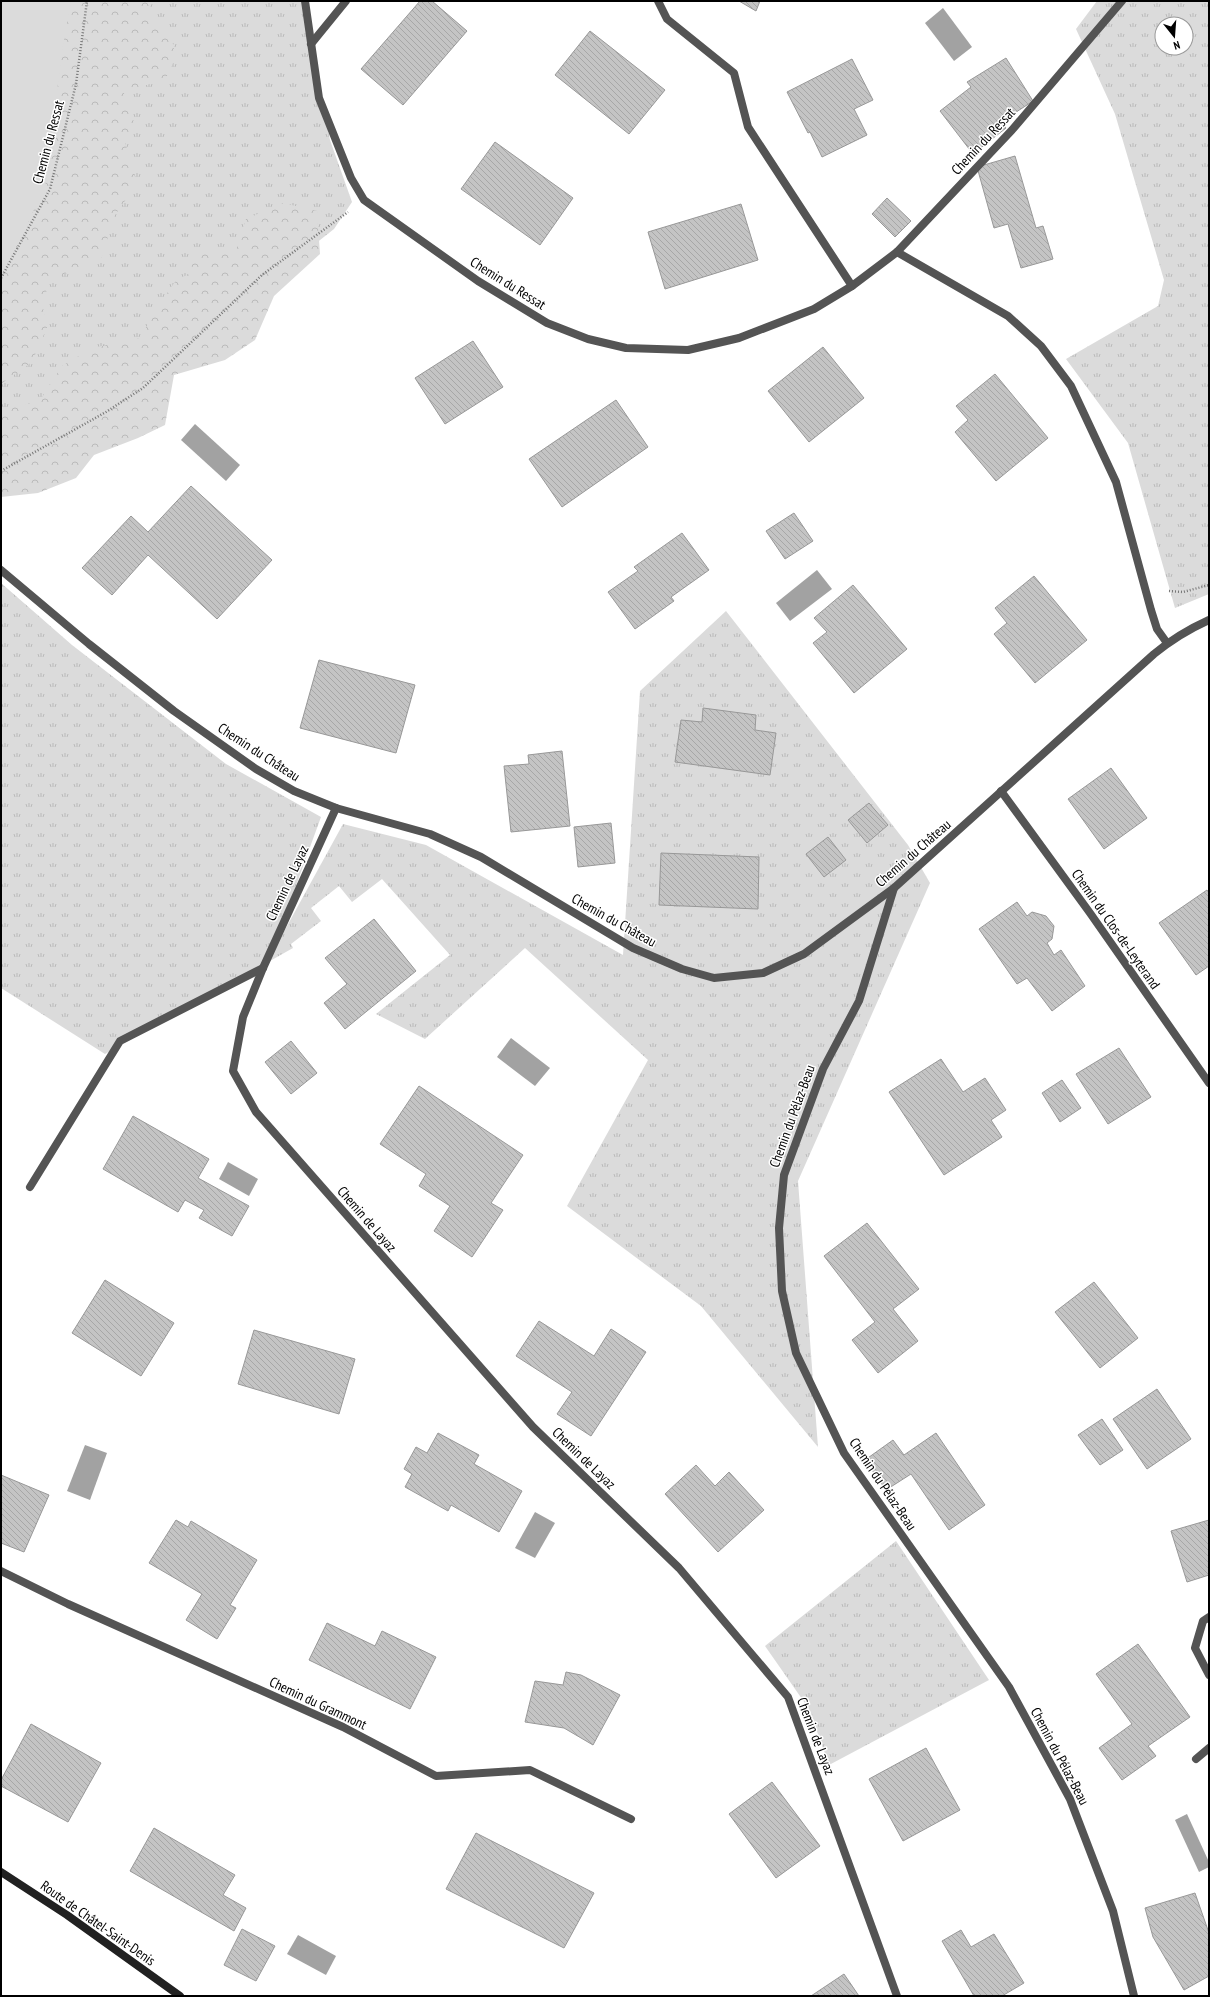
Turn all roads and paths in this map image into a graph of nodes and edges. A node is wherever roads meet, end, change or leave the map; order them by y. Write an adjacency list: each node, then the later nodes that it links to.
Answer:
1 (87, 1): 9 (path, Chemin du Ressat)
2 (305, 1): 6 (street, Chemin du Ressat)
3 (346, 1): 6 (street)
4 (658, 1): 10 (street)
5 (1122, 1): 8 (street, Chemin du Ressat)
6 (311, 44): 7 (street, Chemin du Ressat)
7 (364, 200): 10 (street, Chemin du Ressat); 11 (path)
8 (897, 252): 10 (street, Chemin du Ressat); 16 (street)
9 (1, 278)
10 (852, 286)
11 (1, 471)
12 (1, 570): 18 (street, Chemin du Château)
13 (1209, 585): 14 (path)
14 (1164, 590)
15 (1209, 620): 16 (street, Chemin du Château)
16 (1167, 643): 17 (street, Chemin du Château)
17 (1001, 791): 19 (street, Chemin du Château); 21 (street, Chemin du Clos-de-Leyterand)
18 (336, 808): 19 (street, Chemin du Château); 20 (street, Chemin de Layaz)
19 (894, 888): 32 (street, Chemin du Pélaz-Beau)
20 (263, 968): 22 (street); 31 (street, Chemin de Layaz)
21 (1209, 1083)
22 (30, 1187)
23 (1, 1571): 28 (street, Chemin du Grammont)
24 (1209, 1617): 25 (street)
25 (1209, 1675)
26 (1209, 1748): 27 (street)
27 (1196, 1759)
28 (631, 1819)
29 (1, 1872): 30 (street, Route de Châtel-Saint-Denis)
30 (180, 1996)
31 (897, 1996)
32 (1134, 1996)

